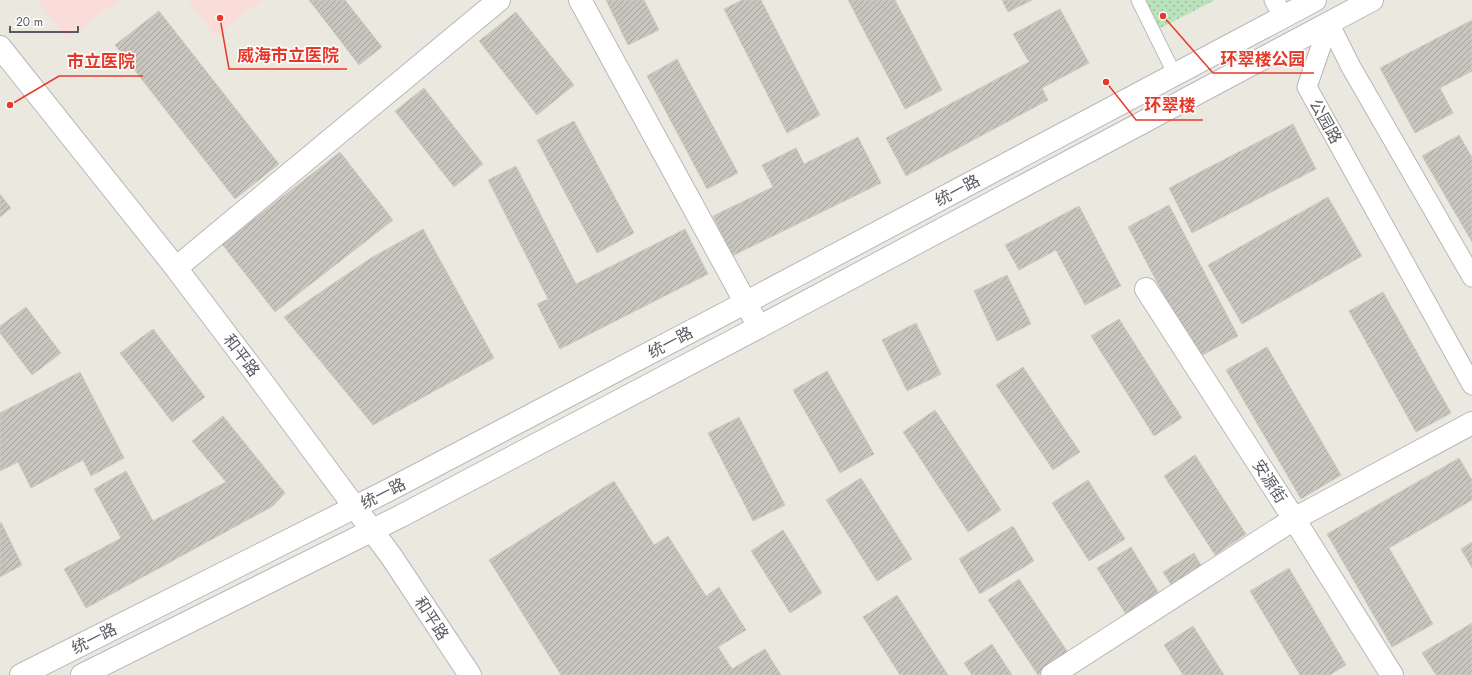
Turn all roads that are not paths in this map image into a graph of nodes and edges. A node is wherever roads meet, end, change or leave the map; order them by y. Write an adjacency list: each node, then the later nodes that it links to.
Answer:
1 (499, 0): 9 (main road)
2 (580, 0): 12 (main road)
3 (1138, 0): 8 (lane)
4 (1315, 0): 8 (main road, 统一路)
5 (1372, 0): 6 (main road, 统一路)
6 (1329, 23): 10 (street); 13 (main road, 统一路); 14 (street, 公园路)
7 (0, 47): 9 (main road, 和平路)
8 (1175, 75): 12 (main road, 统一路)
9 (176, 268): 16 (main road, 和平路)
10 (1472, 278)
11 (1146, 289): 17 (main road, 安源街)
12 (746, 302): 13 (main road); 16 (main road, 统一路)
13 (759, 327): 18 (main road, 统一路)
14 (1472, 385)
15 (1472, 422): 17 (main road)
16 (356, 507): 18 (main road, 和平路); 19 (main road, 统一路)
17 (1294, 519): 22 (main road); 23 (main road, 安源街)
18 (372, 531): 20 (main road, 统一路); 21 (main road, 和平路)
19 (21, 675)
20 (82, 675)
21 (470, 675)
22 (1052, 675)
23 (1392, 675)

